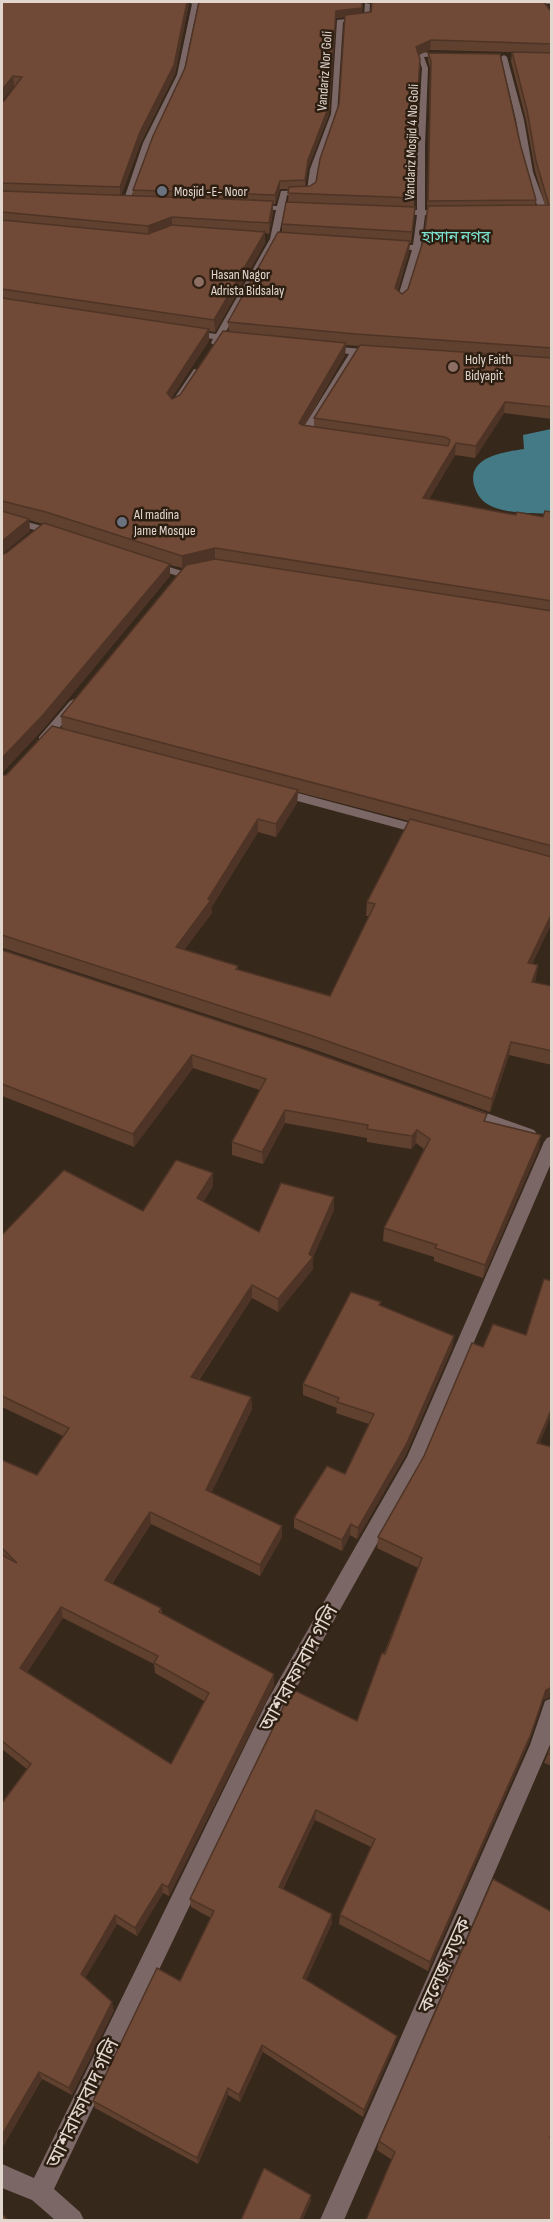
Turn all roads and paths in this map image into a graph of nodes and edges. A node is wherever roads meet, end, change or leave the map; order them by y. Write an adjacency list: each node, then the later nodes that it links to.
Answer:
1 (193, 2): 2 (street); 13 (street)
2 (229, 2)
3 (520, 2): 4 (street)
4 (544, 2): 5 (street); 7 (street)
5 (552, 2)
6 (356, 4): 16 (street, Vandariz Nor Goli)
7 (548, 11)
8 (461, 55): 19 (street, Vandariz Mosjid 4 No Goli)
9 (492, 56): 10 (street)
10 (504, 57): 11 (street); 21 (street)
11 (516, 57)
12 (114, 203): 13 (street)
13 (125, 203): 14 (street)
14 (136, 204)
15 (249, 207): 16 (street)
16 (283, 208): 17 (street); 23 (street)
17 (317, 209)
18 (387, 211): 19 (street)
19 (421, 213): 20 (street); 26 (street, Vandariz Mosjid 4 No Goli)
20 (454, 213)
21 (521, 213)
22 (263, 238): 23 (street)
23 (274, 239): 24 (street); 29 (street)
24 (286, 240)
25 (376, 246): 26 (street)
26 (417, 248): 27 (street, Vandariz Mosjid 4 No Goli)
27 (401, 300)
28 (175, 331): 29 (street)
29 (219, 337): 30 (street); 31 (street)
30 (253, 341)
31 (212, 347)
32 (321, 348): 33 (street)
33 (355, 351): 34 (street); 37 (street)
34 (389, 354)
35 (199, 367): 36 (street)
36 (174, 406)
37 (332, 438)
38 (2, 518): 39 (street)
39 (64, 536)
40 (139, 560): 41 (street)
41 (215, 566)
42 (80, 696): 43 (street)
43 (34, 749)
44 (266, 789): 45 (street)
45 (432, 834)
46 (450, 1106): 47 (street)
47 (552, 1142): 50 (street, আশরাফাবাদ গলি)
48 (552, 1708): 52 (street, কলেজ সড়ক)
49 (2, 2176): 50 (street)
50 (40, 2192): 51 (street)
51 (72, 2220)
52 (332, 2220)

